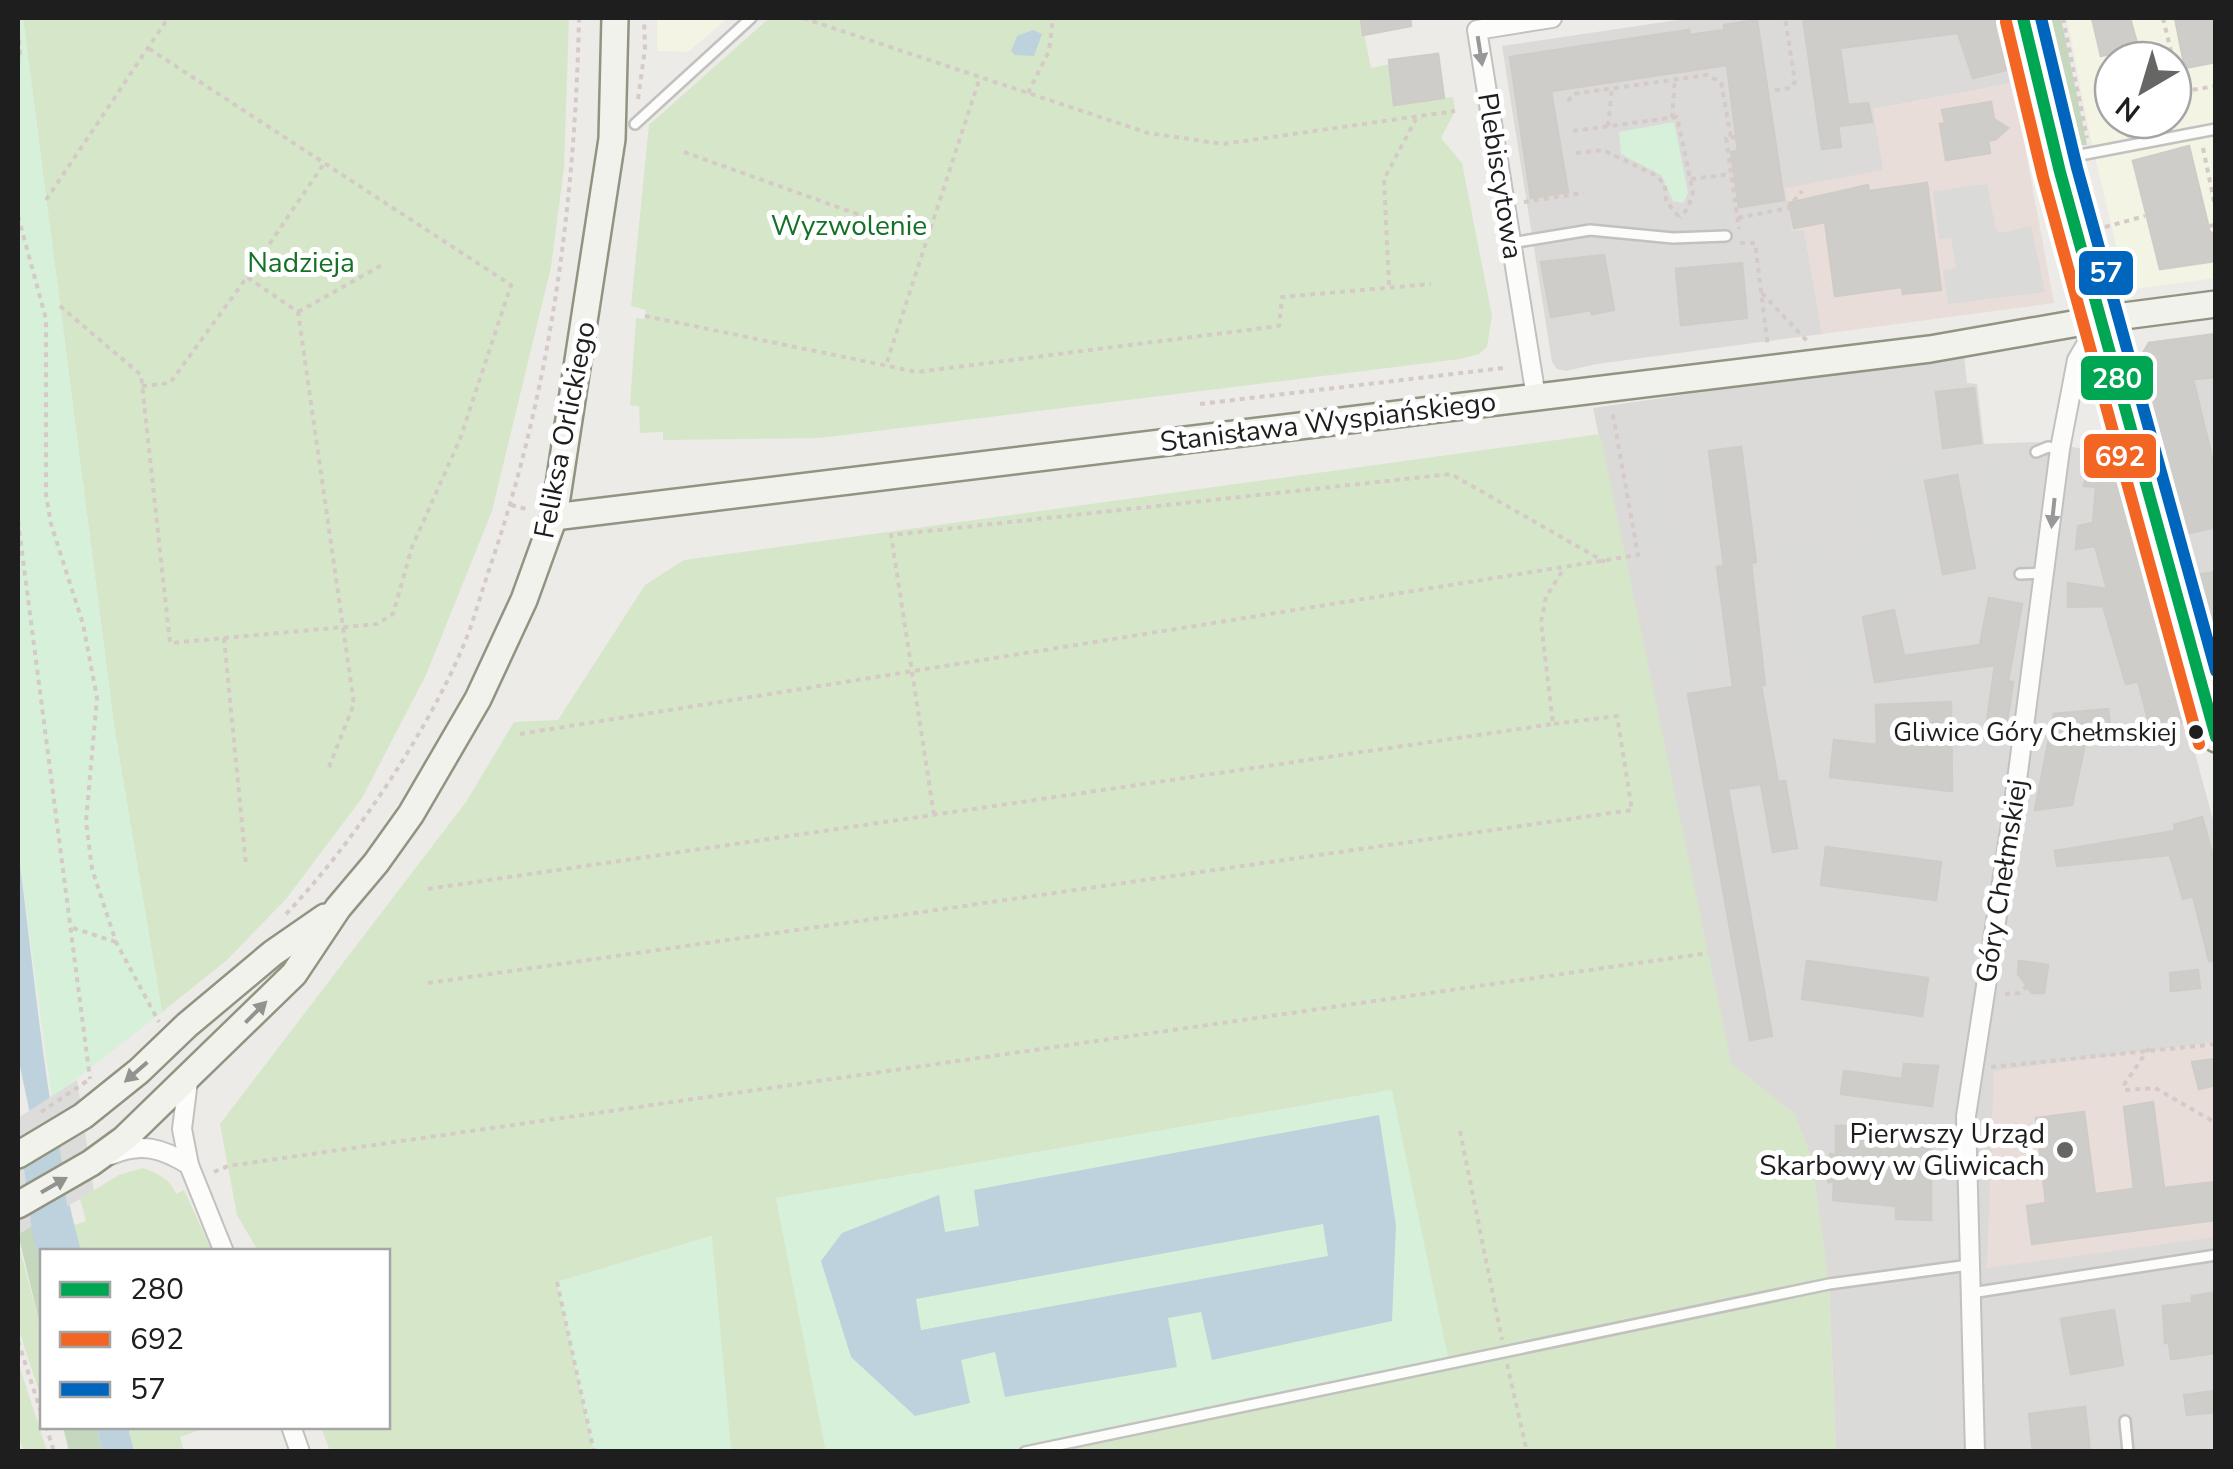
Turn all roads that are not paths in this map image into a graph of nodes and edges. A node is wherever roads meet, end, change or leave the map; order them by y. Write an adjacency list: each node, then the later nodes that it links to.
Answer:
1 (616, 18): 15 (street, Feliksa Orlickiego)
2 (751, 18): 5 (lane)
3 (1552, 18): 9 (street, Plebiscytowa, one-way to 9)
4 (2023, 18): 7 (street)
5 (635, 124)
6 (2216, 129): 7 (lane)
7 (2056, 159): 11 (street)
8 (1726, 236): 9 (lane)
9 (1511, 243): 12 (street, Plebiscytowa)
10 (2216, 304): 11 (street, Stanisława Wyspiańskiego)
11 (2101, 319): 12 (street, Stanisława Wyspiańskiego); 13 (street, Góry Chełmskiej); 18 (street)
12 (1536, 397): 15 (street, Stanisława Wyspiańskiego)
13 (2060, 450): 14 (lane); 16 (street, Góry Chełmskiej, one-way to 16)
14 (2036, 452)
15 (554, 517): 19 (street, Feliksa Orlickiego)
16 (2047, 573): 17 (lane); 27 (street, Góry Chełmskiej)
17 (2020, 574)
18 (2216, 739)
19 (338, 908): 20 (street, Feliksa Orlickiego, one-way to 19); 21 (street, Feliksa Orlickiego, one-way to 21)
20 (188, 1081): 22 (street, Feliksa Orlickiego); 23 (street)
21 (18, 1155)
22 (91, 1163): 23 (street); 24 (street, Feliksa Orlickiego, one-way to 22)
23 (189, 1164): 25 (street)
24 (18, 1205)
25 (223, 1249)
26 (2216, 1256): 28 (lane)
27 (1970, 1264): 28 (street, Góry Chełmskiej); 30 (lane)
28 (1971, 1294): 31 (street, Góry Chełmskiej)
29 (2125, 1421): 32 (lane)
30 (1025, 1452)
31 (1975, 1452)
32 (2128, 1452)

